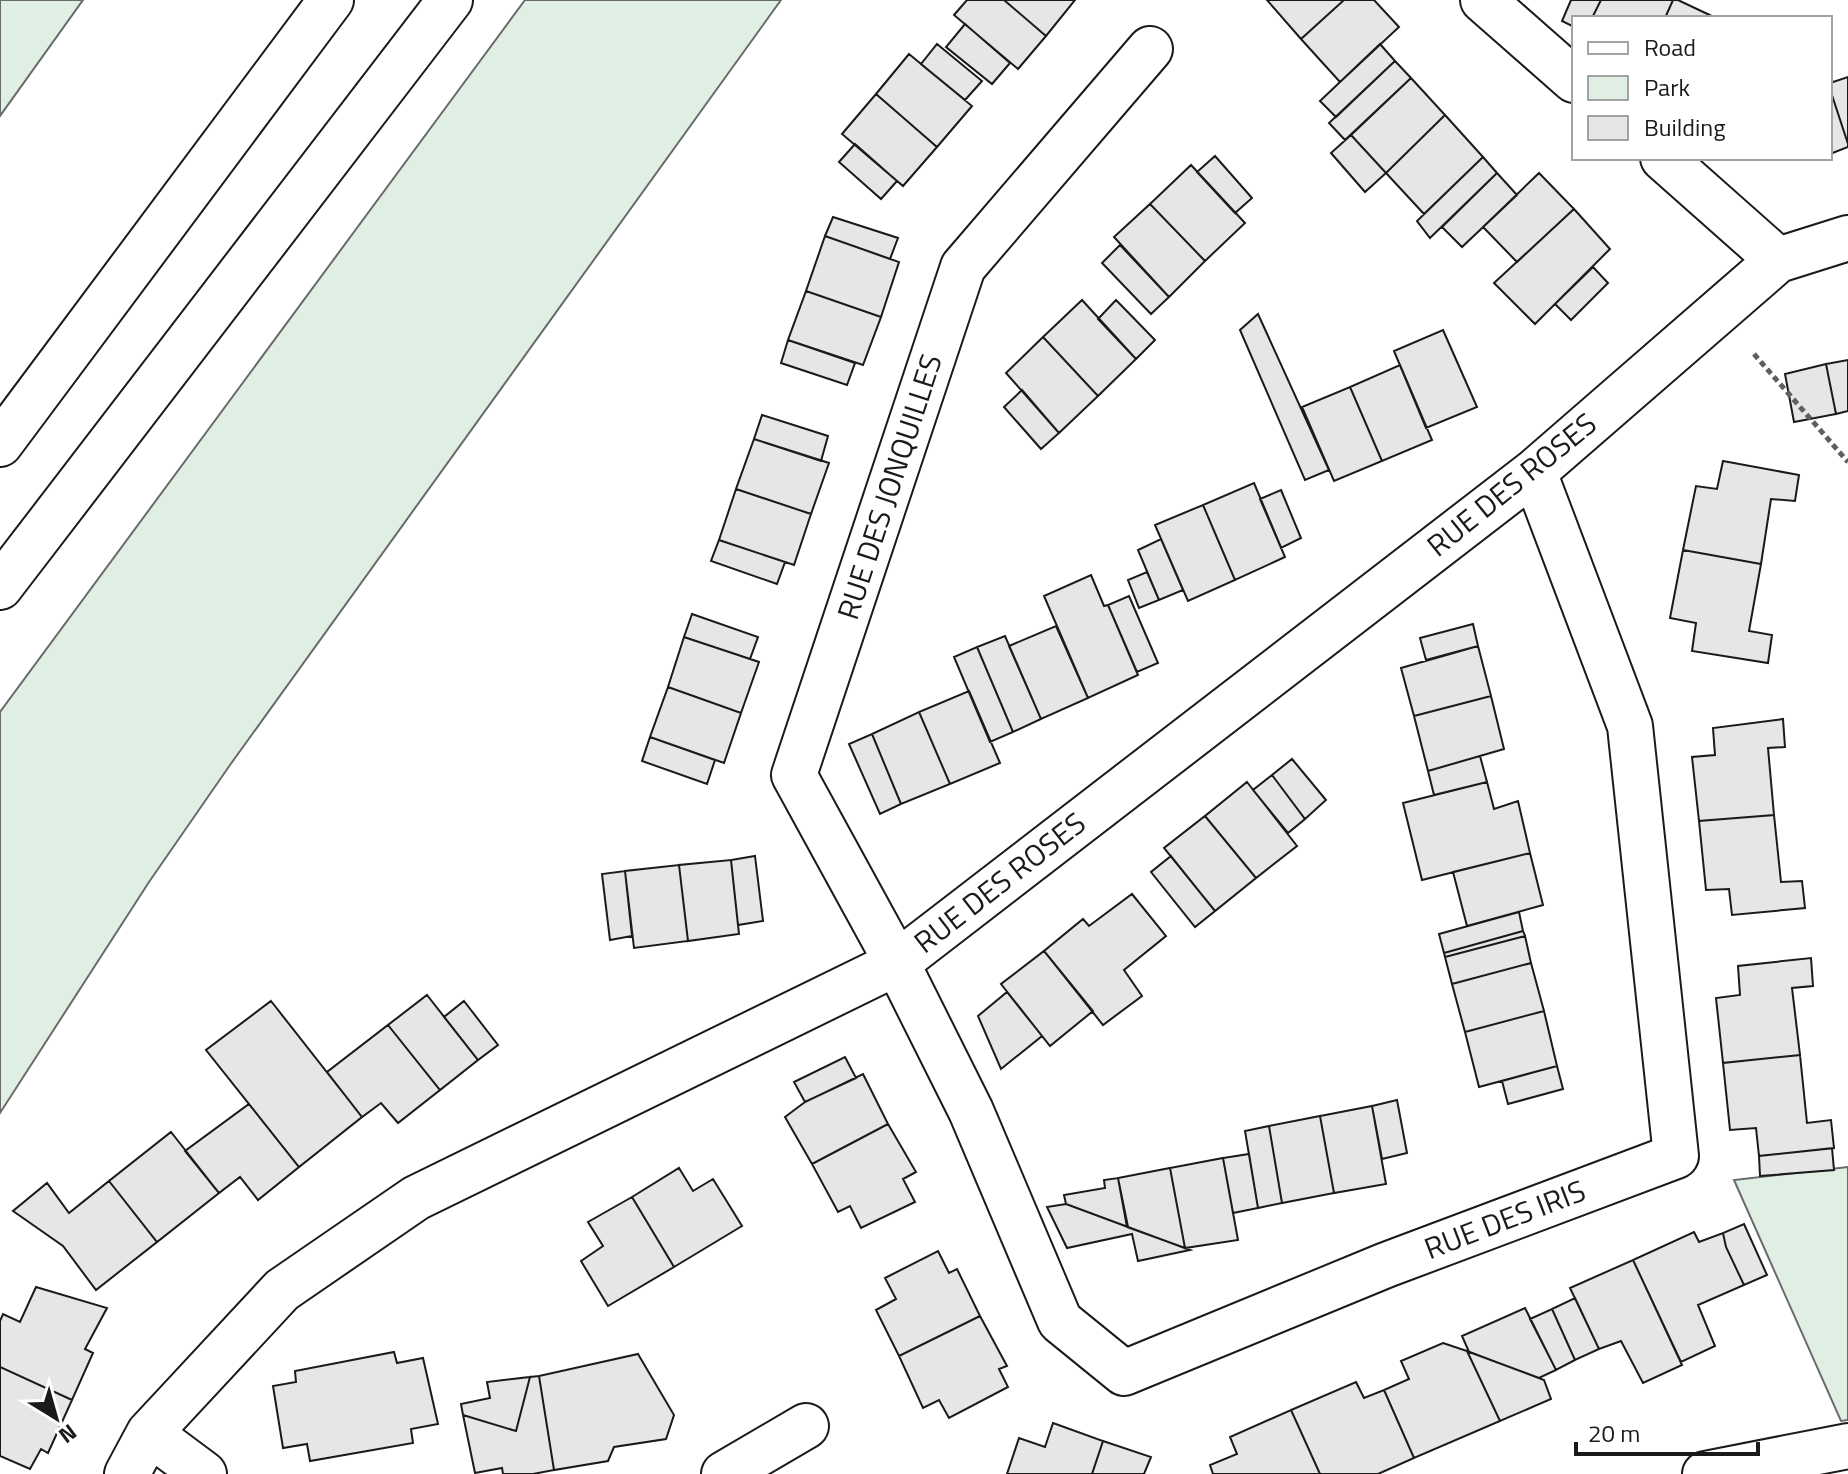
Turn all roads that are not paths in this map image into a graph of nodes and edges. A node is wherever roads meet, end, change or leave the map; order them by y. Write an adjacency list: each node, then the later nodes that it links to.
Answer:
1 (331, 0): 9 (main road)
2 (450, 0): 11 (main road)
3 (1483, 0): 5 (main road)
4 (1150, 49): 12 (main road, RUE DES JONQUILLES)
5 (1572, 78)
6 (1665, 160): 8 (main road)
7 (1848, 238): 8 (main road, RUE DES ROSES)
8 (1778, 260): 10 (main road, RUE DES ROSES)
9 (0, 444)
10 (1534, 472): 12 (main road, RUE DES ROSES); 12 (main road, RUE DES IRIS)
11 (0, 587)
12 (897, 963): 14 (main road, RUE DES ROSES)
13 (806, 1426): 18 (main road)
14 (149, 1433): 16 (main road, RUE DES ROSES); 17 (main road)
15 (1848, 1446): 19 (main road)
16 (127, 1474)
17 (204, 1474)
18 (724, 1474)
19 (1705, 1474)

